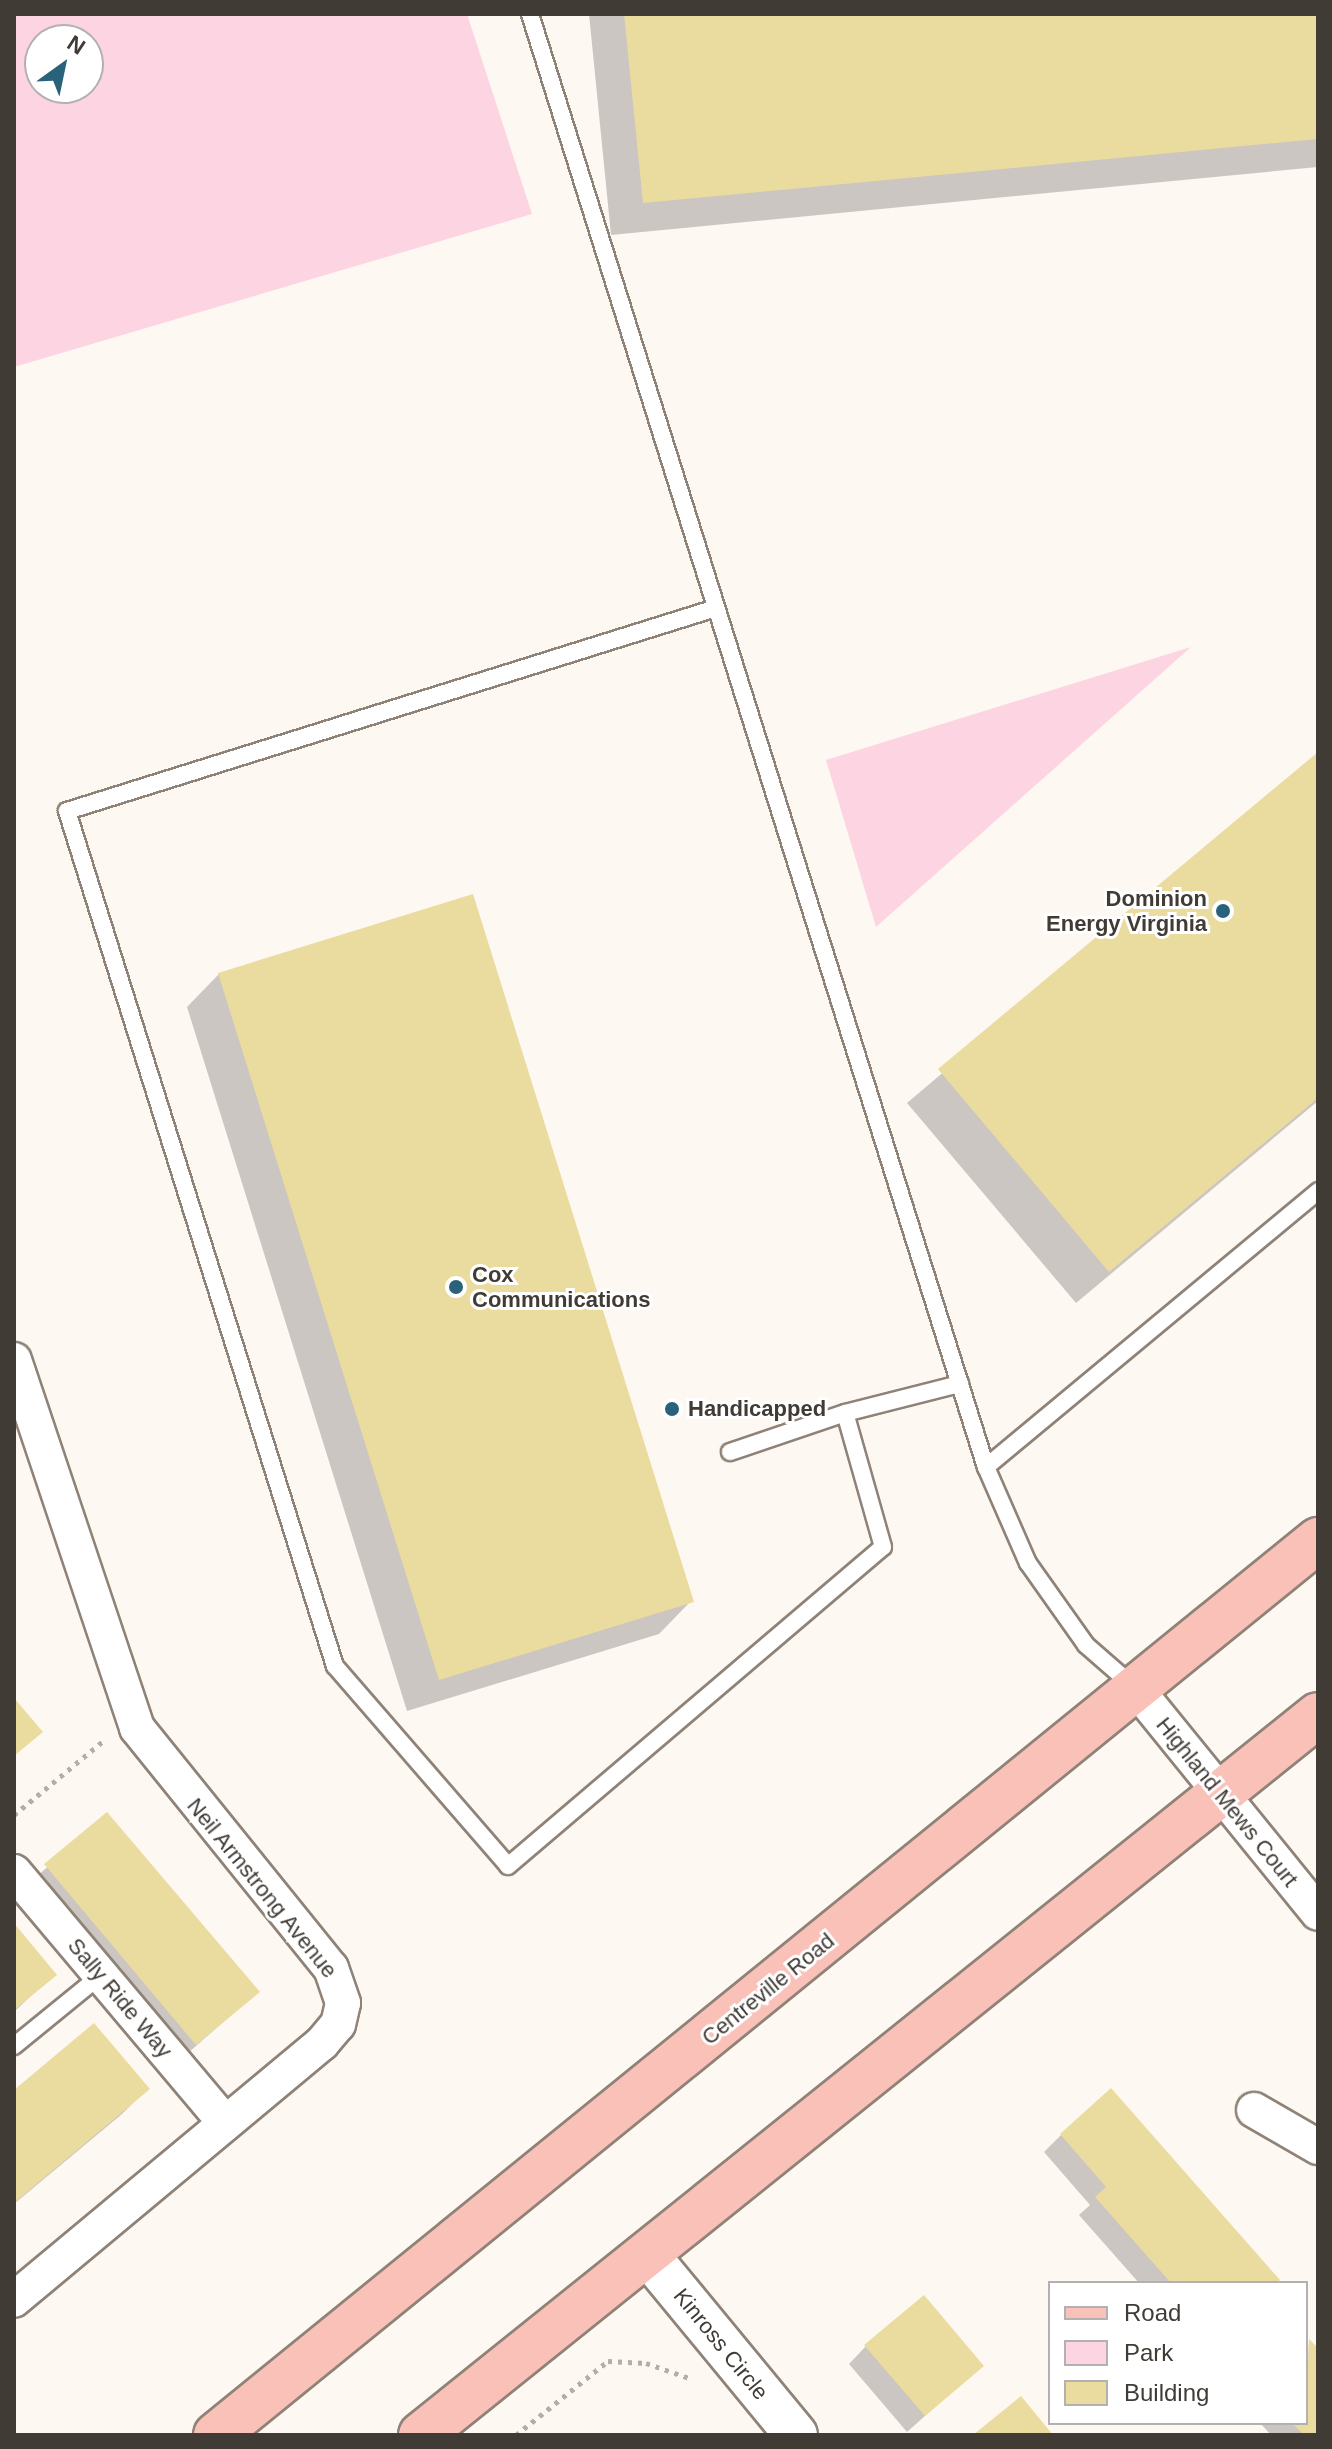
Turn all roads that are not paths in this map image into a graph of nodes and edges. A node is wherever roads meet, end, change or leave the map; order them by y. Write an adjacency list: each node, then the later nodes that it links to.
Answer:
1 (530, 14): 2 (lane)
2 (716, 608): 5 (lane); 7 (lane)
3 (1318, 1191): 9 (lane)
4 (14, 1360): 6 (street, Neil Armstrong Avenue)
5 (960, 1384): 7 (lane); 9 (lane)
6 (22, 1403): 19 (street, Neil Armstrong Avenue)
7 (845, 1413): 8 (lane)
8 (730, 1452)
9 (986, 1467): 11 (lane)
10 (1318, 1540): 11 (main road, Centreville Road)
11 (1137, 1690): 13 (street, Highland Mews Court); 23 (main road, Centreville Road)
12 (1318, 1715): 13 (main road)
13 (1218, 1795): 15 (street, Highland Mews Court); 21 (main road)
14 (14, 1872): 16 (street, Sally Ride Way)
15 (1318, 1913)
16 (101, 1975): 17 (lane); 19 (street, Sally Ride Way)
17 (14, 2046)
18 (1254, 2110): 20 (street)
19 (225, 2123): 22 (street, Neil Armstrong Avenue)
20 (1318, 2147)
21 (647, 2254): 24 (main road); 25 (street, Kinross Circle)
22 (14, 2300)
23 (216, 2435)
24 (421, 2435)
25 (796, 2435)

